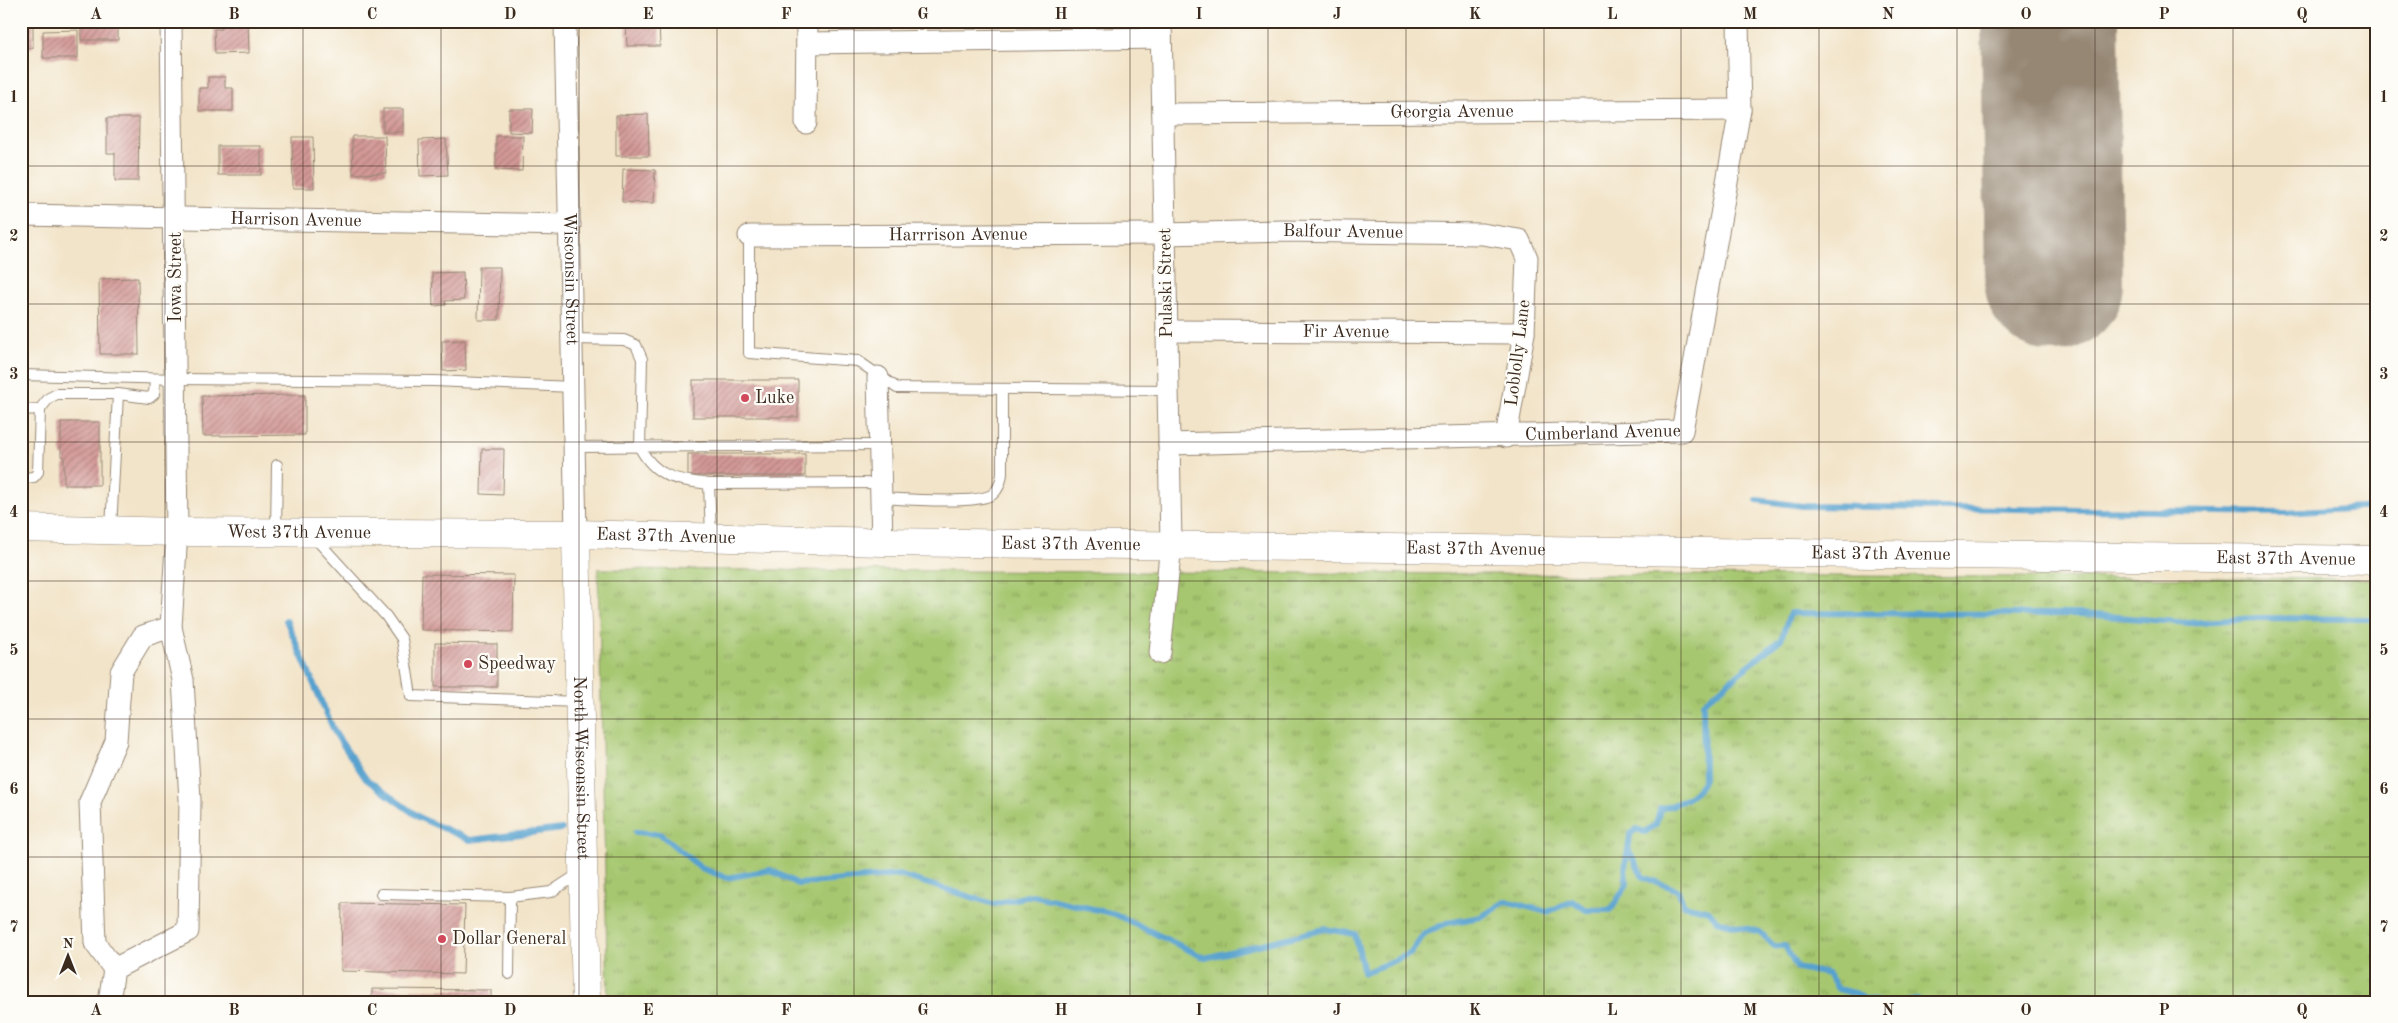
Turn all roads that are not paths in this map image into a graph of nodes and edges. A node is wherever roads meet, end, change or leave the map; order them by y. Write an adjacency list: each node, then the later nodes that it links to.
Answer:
1 (171, 21): 11 (street, Iowa Street)
2 (565, 21): 12 (street, Wisconsin Street)
3 (807, 21): 6 (street)
4 (1738, 21): 7 (street, Cumberland Avenue)
5 (1161, 30): 6 (street); 8 (street, Pulaski Street)
6 (807, 44): 9 (street)
7 (1740, 110): 8 (street, Georgia Avenue); 29 (street, Cumberland Avenue)
8 (1163, 114): 13 (street, Pulaski Street)
9 (806, 123)
10 (21, 215): 11 (street, Harrison Avenue)
11 (175, 218): 12 (street, Harrison Avenue); 22 (street, Iowa Street)
12 (570, 225): 18 (street, Wisconsin Street)
13 (1166, 234): 14 (street, Harrrison Avenue); 15 (street, Balfour Avenue); 16 (street, Pulaski Street)
14 (749, 236): 20 (lane)
15 (1519, 240): 17 (street, Loblolly Lane)
16 (1167, 331): 17 (street, Fir Avenue); 25 (street, Pulaski Street)
17 (1524, 333): 29 (street, Loblolly Lane)
18 (572, 338): 23 (street, Wisconsin Street); 33 (lane)
19 (21, 375): 21 (lane)
20 (878, 377): 24 (lane); 31 (street)
21 (155, 379): 22 (lane); 26 (lane)
22 (176, 379): 23 (lane); 40 (street, Iowa Street)
23 (573, 387): 32 (street, Wisconsin Street)
24 (1002, 389): 25 (lane); 37 (lane)
25 (1168, 390): 30 (street, Pulaski Street)
26 (118, 394): 27 (lane); 39 (lane)
27 (40, 409): 28 (lane); 35 (lane)
28 (21, 410)
29 (1506, 437): 30 (street, Cumberland Avenue)
30 (1169, 444): 46 (street, Pulaski Street)
31 (880, 445): 33 (lane); 37 (street)
32 (575, 446): 33 (lane); 43 (street, Wisconsin Street)
33 (640, 448): 36 (lane)
34 (277, 465): 41 (lane)
35 (21, 478)
36 (709, 484): 37 (lane); 44 (lane)
37 (881, 491): 45 (street)
38 (21, 528): 39 (main road, West 37th Avenue)
39 (111, 530): 40 (main road, West 37th Avenue)
40 (177, 532): 41 (main road, West 37th Avenue); 48 (street, Iowa Street)
41 (276, 533): 42 (main road, West 37th Avenue)
42 (311, 533): 43 (main road, West 37th Avenue); 50 (lane)
43 (576, 534): 44 (main road, East 37th Avenue); 50 (main road, North Wisconsin Street)
44 (711, 538): 45 (main road, East 37th Avenue)
45 (882, 542): 46 (main road, East 37th Avenue)
46 (1171, 544): 47 (main road, East 37th Avenue); 49 (street, Pulaski Street)
47 (2372, 560)
48 (171, 627): 54 (street); 54 (street, Iowa Street)
49 (1160, 653)
50 (580, 702): 51 (main road, North Wisconsin Street)
51 (583, 871): 53 (lane); 57 (main road, North Wisconsin Street)
52 (381, 894): 53 (lane)
53 (510, 897): 55 (lane)
54 (114, 969): 56 (street)
55 (509, 974)
56 (109, 1002)
57 (586, 1002)

